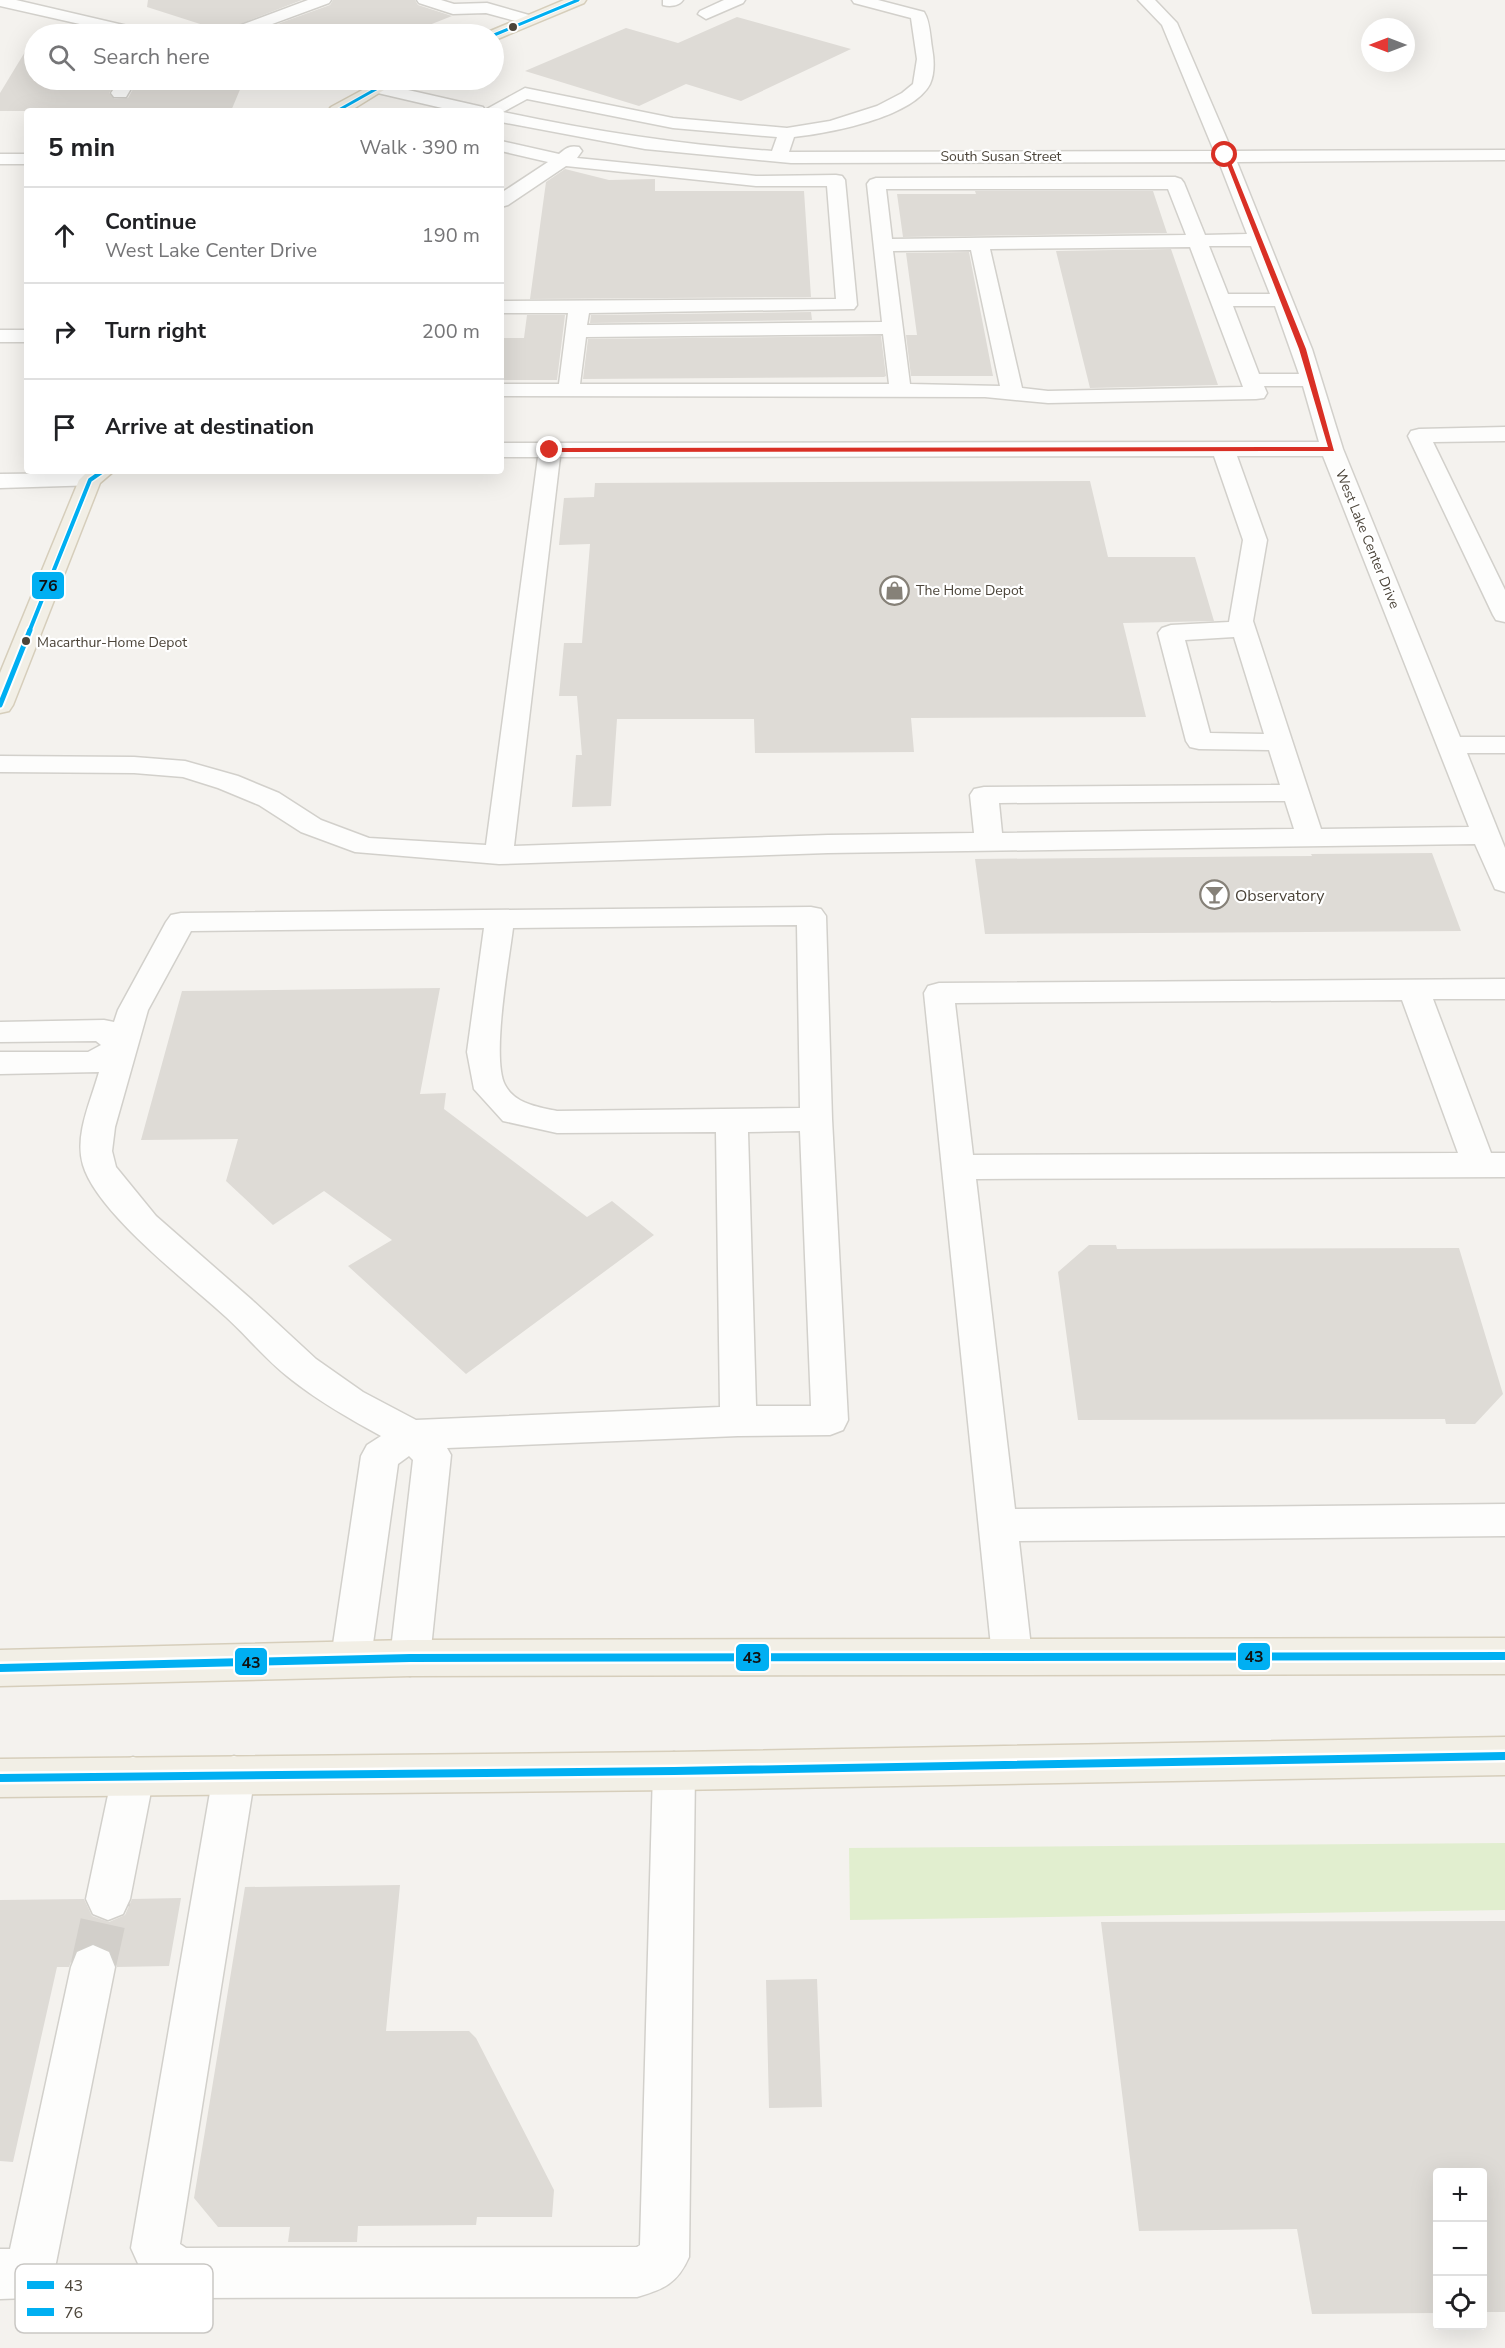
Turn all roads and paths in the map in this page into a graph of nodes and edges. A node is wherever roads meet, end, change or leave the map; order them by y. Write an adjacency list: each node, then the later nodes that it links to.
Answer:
1 (323, 0): 14 (street)
2 (425, 0): 8 (street)
3 (578, 0): 12 (main road)
4 (737, 0): 10 (street)
5 (860, 0): 22 (street)
6 (1146, 0): 25 (street, West Lake Center Drive)
7 (0, 1): 11 (street)
8 (487, 4): 12 (street)
9 (91, 8): 11 (street)
10 (706, 14)
11 (69, 17): 13 (street)
12 (530, 20): 15 (main road)
13 (99, 24)
14 (258, 24)
15 (504, 30)
16 (374, 90): 18 (main road)
17 (409, 90): 19 (street)
18 (342, 108)
19 (467, 108)
20 (498, 108): 22 (street)
21 (504, 118): 23 (street, South Susan Street)
22 (787, 133): 27 (street)
23 (590, 136): 27 (street, South Susan Street); 31 (street)
24 (504, 147): 31 (street)
25 (1225, 155): 26 (street, South Susan Street); 28 (street, South Susan Street); 36 (street, West Lake Center Drive)
26 (1505, 155)
27 (779, 157): 28 (street, South Susan Street)
28 (833, 157): 32 (street)
29 (0, 159): 30 (street)
30 (24, 159)
31 (563, 160): 32 (street); 34 (street)
32 (836, 180): 33 (street); 42 (street)
33 (876, 184): 35 (street); 38 (street)
34 (504, 199)
35 (1197, 240): 36 (street); 37 (street); 39 (street)
36 (1259, 240): 40 (street, West Lake Center Drive)
37 (980, 244): 38 (street); 53 (street)
38 (883, 245): 44 (street)
39 (1220, 300): 40 (street); 48 (street)
40 (1283, 300): 49 (street, West Lake Center Drive)
41 (504, 307): 42 (street)
42 (579, 307): 45 (street)
43 (555, 328): 45 (street)
44 (893, 328): 45 (street); 52 (street)
45 (576, 329): 51 (street)
46 (0, 336): 47 (street)
47 (24, 336)
48 (1251, 380): 49 (street); 53 (street)
49 (1311, 380): 56 (street, West Lake Center Drive)
50 (504, 390): 51 (street)
51 (569, 390): 52 (street)
52 (900, 391): 53 (street)
53 (1012, 393)
54 (1505, 434): 61 (street)
55 (1223, 449): 56 (street); 58 (street); 62 (street)
56 (1332, 449): 65 (street, West Lake Center Drive)
57 (504, 450): 58 (street)
58 (550, 450): 72 (street)
59 (92, 474): 60 (street); 63 (main road)
60 (0, 481)
61 (1505, 615)
62 (1243, 629): 64 (street); 64 (street)
63 (0, 705)
64 (1280, 742): 68 (street)
65 (1450, 745): 66 (street); 69 (street, West Lake Center Drive)
66 (1505, 745)
67 (0, 764): 72 (street)
68 (1296, 793): 70 (street); 71 (street)
69 (1486, 835): 70 (street); 73 (street, West Lake Center Drive)
70 (1310, 837): 71 (street)
71 (989, 842): 72 (street)
72 (499, 855)
73 (1505, 883)
74 (500, 918): 78 (street); 80 (street); 81 (street)
75 (1505, 989): 76 (street)
76 (1414, 990): 82 (street); 83 (street)
77 (0, 1032): 78 (street)
78 (122, 1047): 79 (street); 85 (street)
79 (0, 1063)
80 (816, 1119): 81 (street); 84 (street)
81 (732, 1121): 84 (street)
82 (1492, 1165): 83 (street)
83 (958, 1167): 87 (street)
84 (738, 1421): 85 (street)
85 (412, 1435): 90 (street); 91 (street)
86 (1505, 1520): 87 (street)
87 (998, 1525): 88 (street)
88 (1012, 1656): 89 (main road); 91 (main road)
89 (1505, 1656)
90 (351, 1658): 91 (main road); 92 (main road)
91 (410, 1658)
92 (0, 1668)
93 (1505, 1756): 94 (main road)
94 (674, 1771): 95 (main road); 102 (street)
95 (234, 1775): 96 (main road); 101 (street)
96 (133, 1776): 97 (main road); 98 (street)
97 (0, 1778)
98 (108, 1899)
99 (93, 1967): 100 (street)
100 (31, 2264)
101 (165, 2264)
102 (213, 2273)

